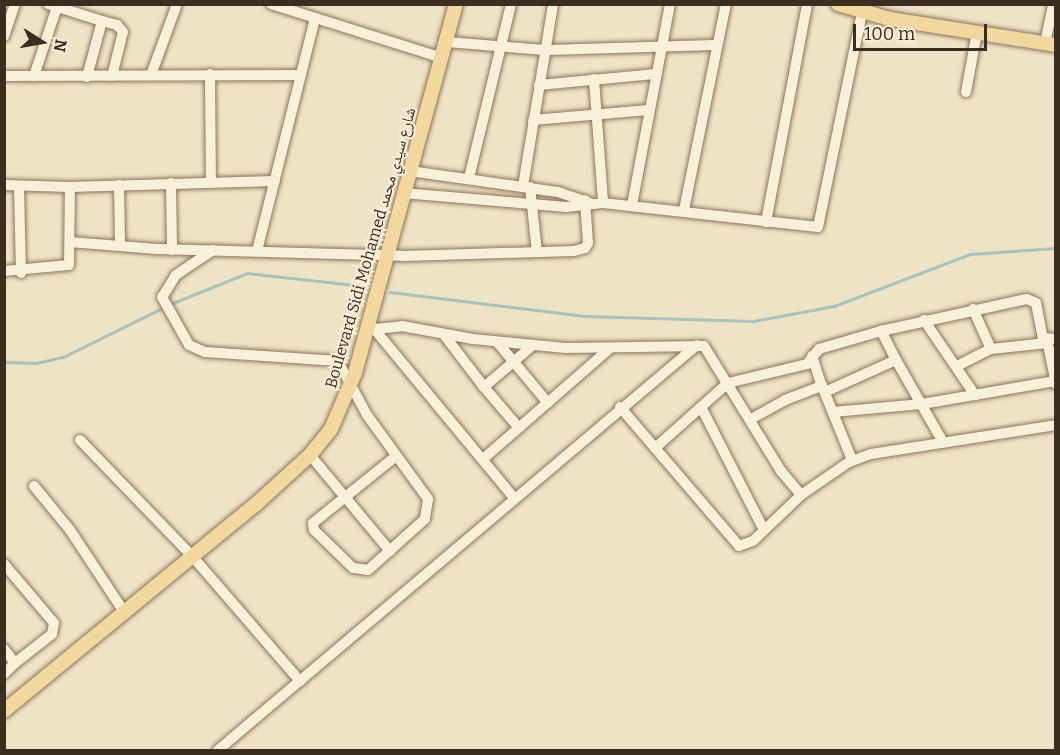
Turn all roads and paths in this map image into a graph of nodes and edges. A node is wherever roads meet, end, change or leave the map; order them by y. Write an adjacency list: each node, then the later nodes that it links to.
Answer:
1 (15, 4): 16 (street)
2 (177, 4): 28 (street)
3 (271, 4): 14 (street)
4 (456, 4): 18 (main road, Boulevard Sidi Mohamed شارع سيدي محمد)
5 (511, 4): 22 (street)
6 (554, 4): 23 (street)
7 (670, 4): 19 (street)
8 (726, 4): 21 (street)
9 (807, 4): 55 (street)
10 (838, 4): 13 (main road)
11 (1053, 4): 20 (street)
12 (53, 6): 15 (street); 30 (street)
13 (862, 12): 17 (main road); 55 (street)
14 (315, 18): 24 (street); 29 (street)
15 (102, 21): 31 (street); 32 (street)
16 (5, 31)
17 (977, 32): 20 (main road); 35 (street)
18 (447, 42): 22 (street); 24 (main road, Boulevard Sidi Mohamed شارع سيدي محمد)
19 (662, 44): 21 (street); 23 (street); 26 (street)
20 (1050, 44)
21 (717, 45): 54 (street)
22 (502, 47): 23 (street); 40 (street)
23 (545, 50): 34 (street)
24 (442, 58): 39 (main road, Boulevard Sidi Mohamed شارع سيدي محمد)
25 (210, 74): 28 (street); 29 (street); 42 (street)
26 (656, 74): 33 (street); 36 (street)
27 (4, 75): 30 (street)
28 (151, 75): 31 (street)
29 (301, 75): 41 (street)
30 (34, 76): 32 (street)
31 (112, 76): 32 (street)
32 (87, 77)
33 (594, 79): 34 (street); 37 (street)
34 (539, 85): 38 (street)
35 (966, 92)
36 (649, 110): 37 (street); 53 (street)
37 (595, 115): 38 (street); 51 (street)
38 (532, 120): 47 (street)
39 (410, 171): 40 (street); 49 (main road, Boulevard Sidi Mohamed شارع سيدي محمد)
40 (469, 178): 47 (street)
41 (275, 181): 42 (street); 60 (street)
42 (211, 182): 43 (street)
43 (171, 183): 45 (street); 58 (street)
44 (4, 184): 46 (street)
45 (119, 185): 48 (street); 57 (street)
46 (19, 186): 48 (street); 64 (street)
47 (526, 186): 50 (street); 52 (street)
48 (70, 187): 56 (street)
49 (403, 193): 52 (street); 62 (main road, Boulevard Sidi Mohamed شارع سيدي محمد)
50 (587, 203): 51 (street); 52 (street); 61 (street)
51 (603, 203): 53 (street)
52 (532, 204): 61 (street)
53 (632, 206): 54 (street)
54 (684, 210): 55 (street)
55 (766, 222)
56 (70, 242): 57 (street); 64 (street)
57 (120, 244): 58 (street)
58 (172, 250): 59 (street)
59 (213, 250): 60 (street); 82 (street)
60 (257, 251): 62 (street)
61 (537, 252): 62 (street)
62 (387, 253): 67 (main road, Boulevard Sidi Mohamed شارع سيدي محمد)
63 (4, 272): 64 (street)
64 (21, 273)
65 (973, 309): 66 (street); 70 (street); 74 (street)
66 (924, 320): 68 (street); 79 (street)
67 (371, 325): 69 (street); 82 (main road, Boulevard Sidi Mohamed شارع سيدي محمد); 99 (street)
68 (881, 331): 76 (street); 77 (street)
69 (445, 336): 71 (street); 83 (street)
70 (1050, 341): 74 (street); 81 (street)
71 (498, 343): 72 (street); 78 (street)
72 (533, 345): 75 (street); 78 (street)
73 (697, 345): 75 (street); 80 (street); 88 (street)
74 (991, 349): 79 (street)
75 (609, 350): 86 (street)
76 (812, 356): 80 (street); 84 (street)
77 (896, 360): 84 (street); 87 (street)
78 (515, 361): 83 (street); 86 (street)
79 (957, 366): 85 (street)
80 (728, 383): 89 (street); 91 (street)
81 (1055, 383): 85 (street)
82 (351, 385): 97 (main road, Boulevard Sidi Mohamed شارع سيدي محمد); 98 (street)
83 (484, 387): 93 (street)
84 (824, 389): 90 (street); 91 (street)
85 (975, 395): 87 (street)
86 (548, 403): 93 (street)
87 (922, 404): 90 (street); 95 (street)
88 (620, 407): 96 (street); 104 (street)
89 (702, 409): 96 (street); 105 (street)
90 (833, 412): 100 (street)
91 (751, 419): 102 (street)
92 (1056, 425): 95 (street)
93 (519, 428): 99 (street)
94 (80, 440): 107 (street)
95 (943, 442): 100 (street)
96 (655, 448): 105 (street)
97 (310, 455): 103 (street); 107 (main road, Boulevard Sidi Mohamed شارع سيدي محمد)
98 (396, 456): 103 (street); 106 (street)
99 (483, 459): 104 (street)
100 (852, 460): 102 (street)
101 (34, 486): 109 (street)
102 (801, 495): 105 (street)
103 (344, 496): 106 (street); 106 (street)
104 (514, 498): 113 (street)
105 (764, 530)
106 (390, 551)
107 (192, 557): 109 (main road, Boulevard Sidi Mohamed شارع سيدي محمد); 113 (street)
108 (4, 564): 111 (street)
109 (124, 613): 114 (main road, Boulevard Sidi Mohamed شارع سيدي محمد)
110 (4, 649): 111 (street)
111 (15, 663): 112 (street)
112 (4, 674)
113 (300, 681): 115 (street)
114 (4, 711)
115 (218, 750)

